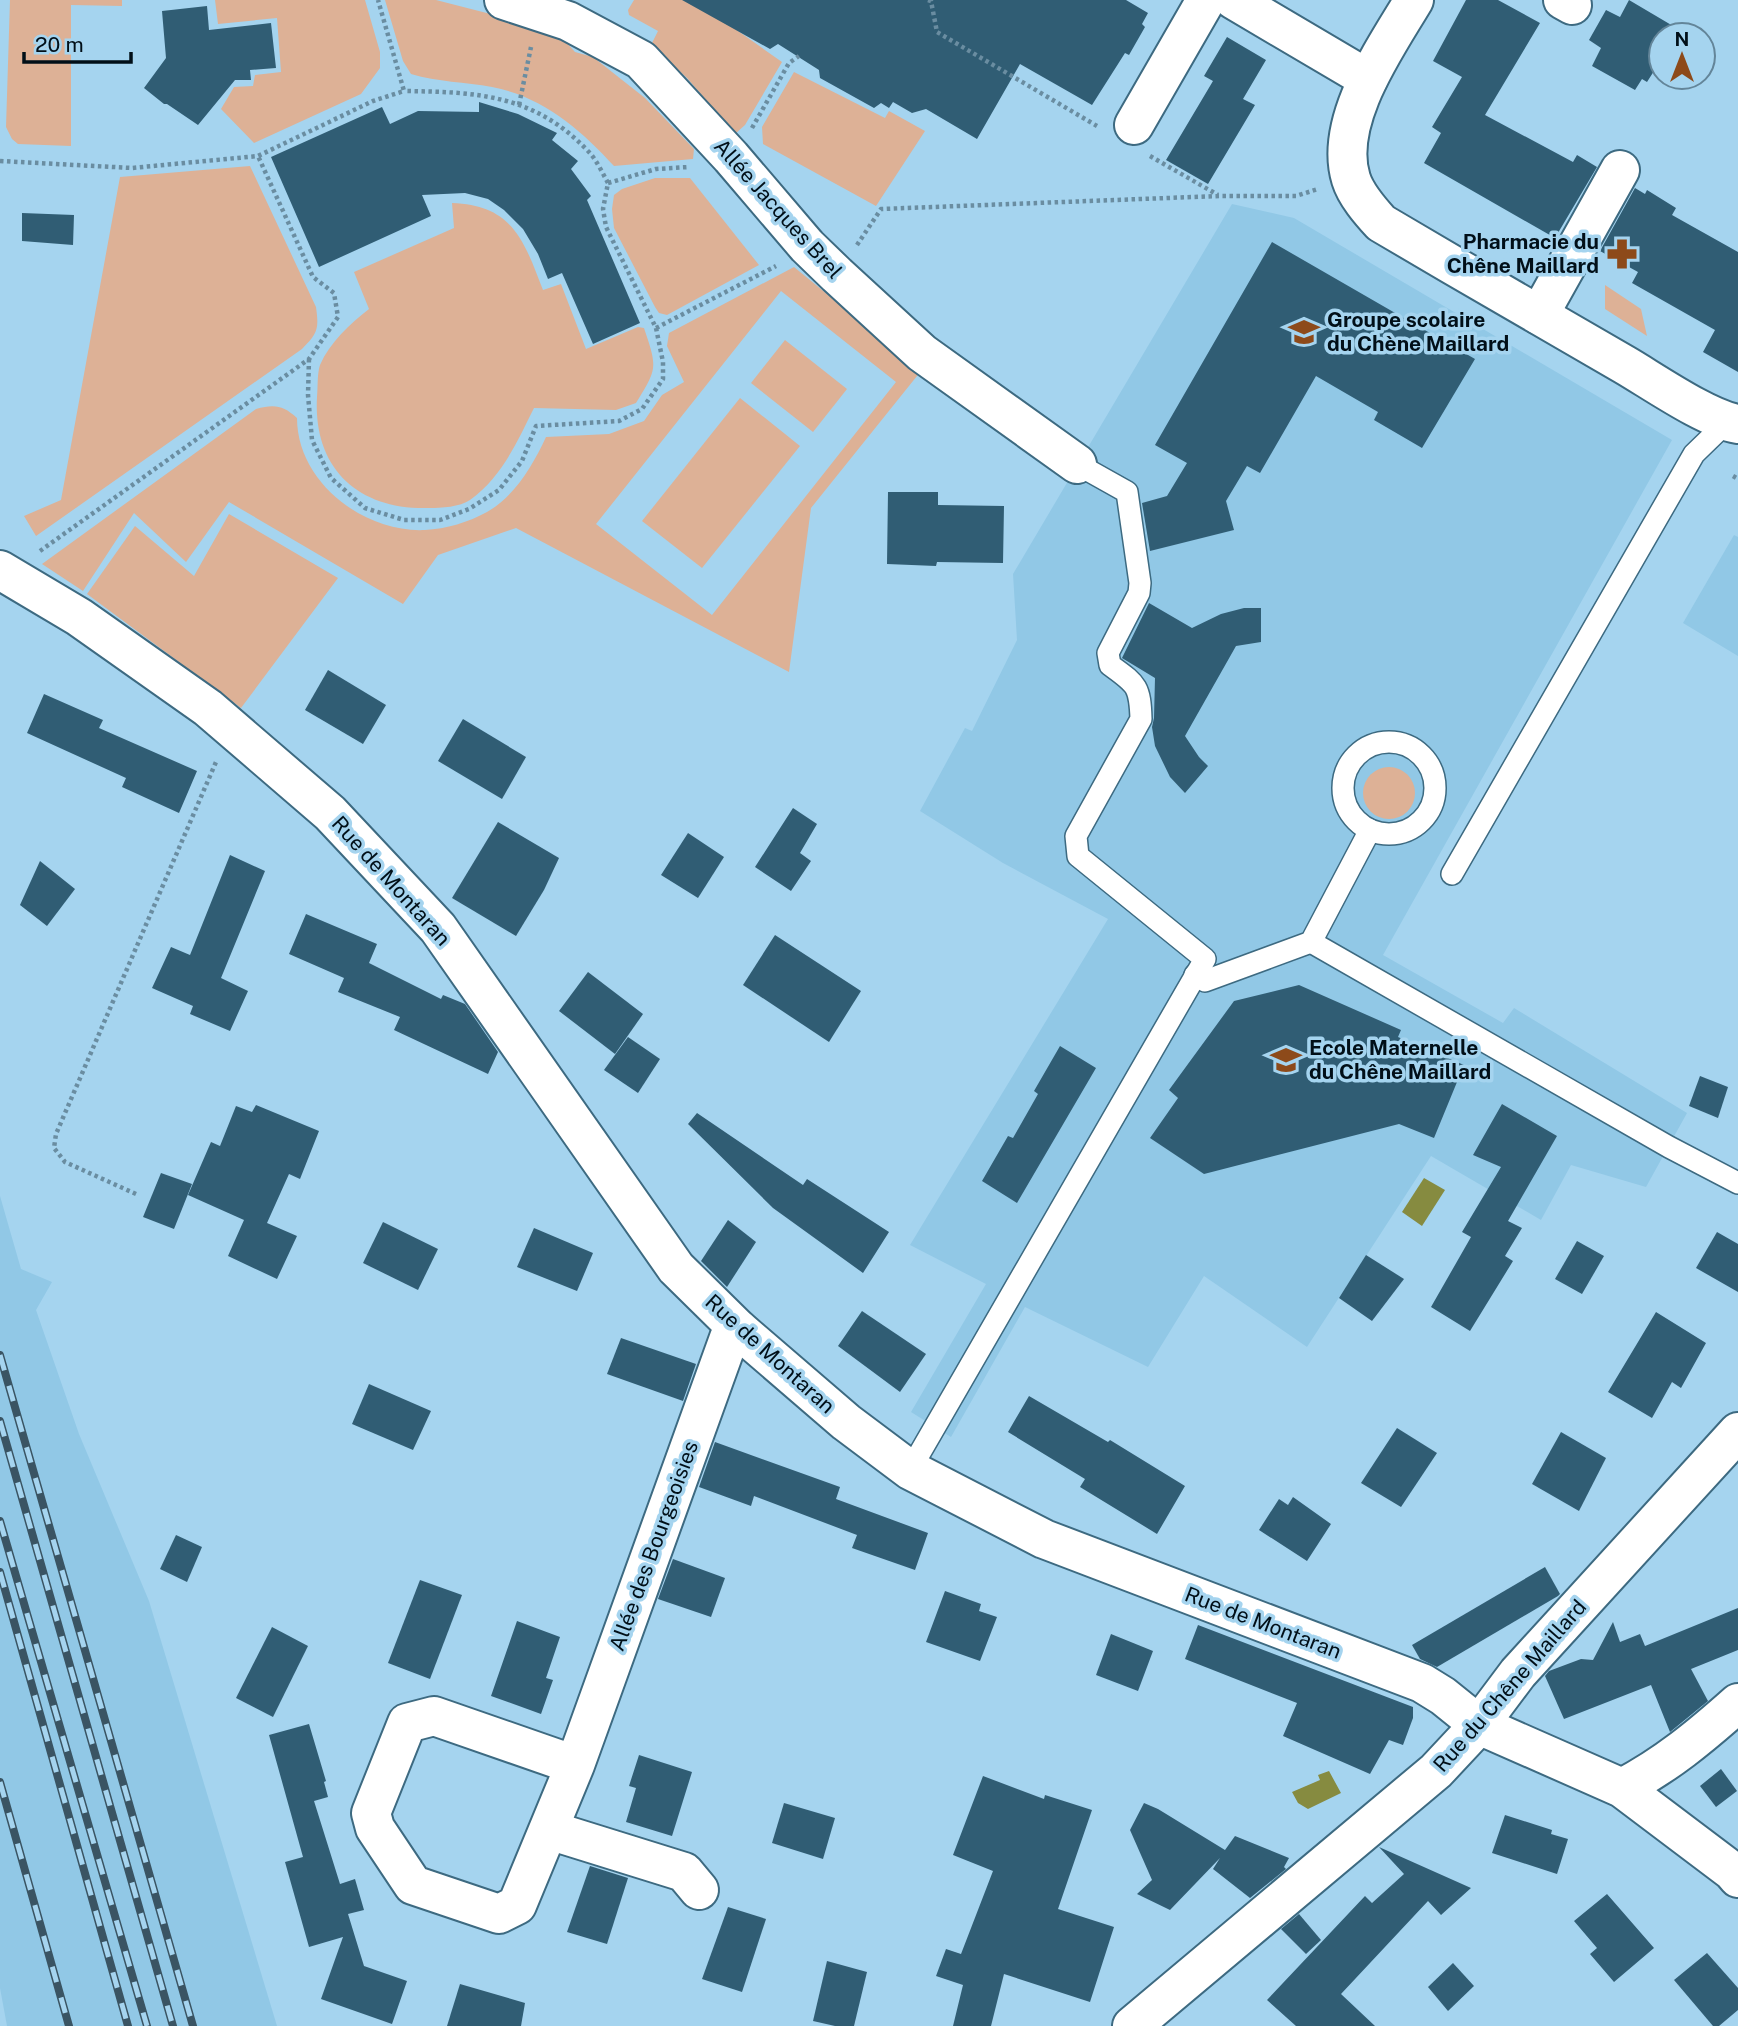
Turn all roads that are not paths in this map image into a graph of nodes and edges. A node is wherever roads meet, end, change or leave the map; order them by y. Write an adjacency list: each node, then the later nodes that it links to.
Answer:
1 (1206, 0): 6 (street)
2 (1234, 0): 5 (street)
3 (1414, 0): 5 (street)
4 (521, 6): 10 (street, Allée Jacques Brel)
5 (1368, 79): 8 (street)
6 (1134, 125)
7 (1620, 170): 8 (street)
8 (1539, 315): 9 (street)
9 (1735, 448): 13 (lane)
10 (1077, 464): 15 (lane)
11 (7, 574): 17 (street, Rue de Montaran)
12 (1370, 830): 12 (lane); 14 (lane)
13 (1452, 874)
14 (1311, 942): 15 (lane); 16 (lane)
15 (1195, 975): 19 (lane)
16 (1738, 1183)
17 (738, 1329): 19 (street, Rue de Montaran); 22 (street, Allée des Bourgeoisies)
18 (1738, 1432): 21 (street, Rue du Chêne Maillard)
19 (910, 1470): 21 (street, Rue de Montaran)
20 (1738, 1703): 23 (street)
21 (1479, 1725): 23 (street, Rue de Montaran); 27 (street, Rue du Chêne Maillard)
22 (575, 1765): 24 (street, Allée des Bourgeoisies); 24 (street, Allée des Bourgeoisies)
23 (1622, 1788): 25 (street, Rue de Montaran)
24 (549, 1830): 26 (street)
25 (1738, 1878)
26 (699, 1889)
27 (1132, 2026)

